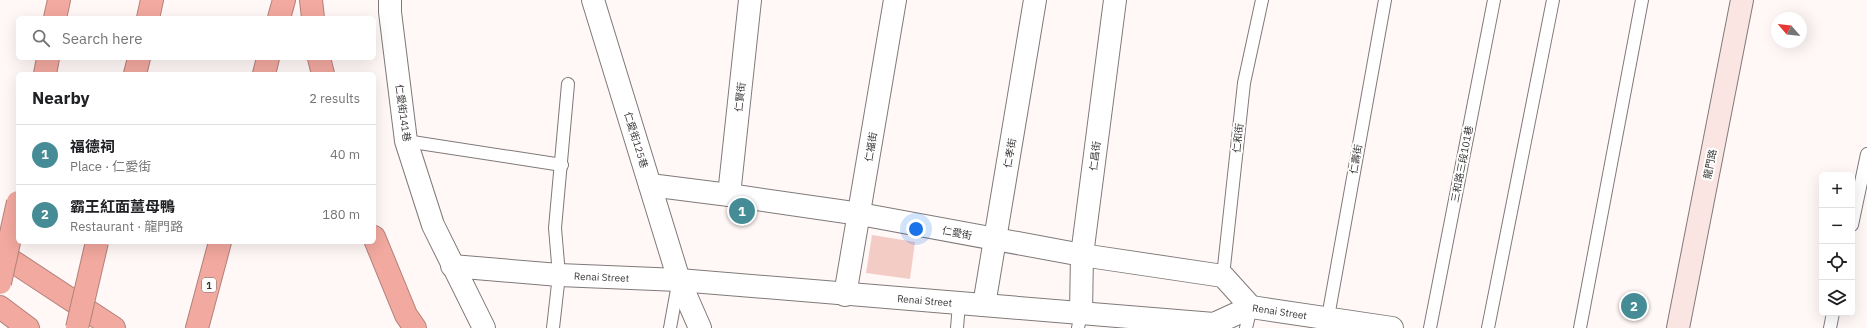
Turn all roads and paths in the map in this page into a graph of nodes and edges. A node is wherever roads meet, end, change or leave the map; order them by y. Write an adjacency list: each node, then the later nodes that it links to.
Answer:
1 (59, 0): 17 (highway)
2 (152, 0): 18 (highway)
3 (284, 0): 19 (highway)
4 (312, 0): 20 (highway)
5 (390, 0): 30 (street, 仁愛街141巷)
6 (593, 0): 33 (street, 仁愛街125巷)
7 (750, 0): 34 (street, 仁賢街)
8 (895, 0): 37 (street, 仁福街)
9 (1036, 0): 38 (street, 仁孝街)
10 (1115, 0): 43 (street, 仁昌街)
11 (1262, 0): 46 (lane, 仁和街)
12 (1385, 0): 55 (lane, 仁壽街)
13 (1494, 0): 69 (lane, 三和路三段101巷)
14 (1553, 0): 70 (lane)
15 (1642, 0): 71 (lane)
16 (1742, 0): 72 (street, 龍門路)
17 (55, 16)
18 (148, 16)
19 (280, 16)
20 (313, 16)
21 (48, 60): 25 (highway)
22 (138, 60): 26 (highway)
23 (268, 60): 27 (highway)
24 (320, 60): 28 (highway)
25 (45, 72)
26 (136, 72)
27 (264, 72)
28 (322, 72)
29 (568, 84): 32 (lane)
30 (406, 141): 32 (lane); 44 (street, 仁愛街141巷)
31 (1867, 154): 36 (lane)
32 (562, 165): 45 (lane)
33 (650, 185): 34 (street, 仁愛街); 47 (street, 仁愛街125巷)
34 (729, 195): 37 (street, 仁愛街)
35 (16, 211): 48 (highway, bridge)
36 (1855, 211)
37 (860, 214): 38 (street, 仁愛街); 49 (street, 仁福街)
38 (995, 240): 43 (street, 仁愛街); 51 (street, 仁孝街)
39 (376, 242): 61 (highway)
40 (97, 244): 58 (highway, bridge)
41 (219, 244): 60 (highway, 1)
42 (0, 252): 59 (highway)
43 (1082, 256): 46 (street, 仁愛街); 56 (street, 仁昌街)
44 (452, 266): 45 (street, Renai Street); 62 (street, 仁愛街141巷)
45 (559, 275): 47 (street, Renai Street); 63 (lane)
46 (1223, 276): 53 (street)
47 (679, 280): 49 (street, Renai Street); 64 (lane); 65 (street, 仁愛街125巷)
48 (0, 283)
49 (845, 294): 50 (street, Renai Street)
50 (959, 304): 51 (street, Renai Street); 66 (lane)
51 (984, 306): 56 (street, Renai Street)
52 (0, 307): 57 (highway)
53 (1251, 307): 55 (street, Renai Street); 56 (street, Renai Street); 67 (lane)
54 (1832, 316): 73 (lane)
55 (1328, 317): 68 (street, Renai Street)
56 (1079, 320)
57 (28, 328)
58 (77, 328)
59 (114, 328)
60 (197, 328)
61 (415, 328)
62 (484, 328)
63 (553, 328)
64 (670, 328)
65 (700, 328)
66 (957, 328)
67 (1246, 328)
68 (1388, 328)
69 (1430, 328)
70 (1488, 328)
71 (1580, 328)
72 (1678, 328)
73 (1830, 328)

